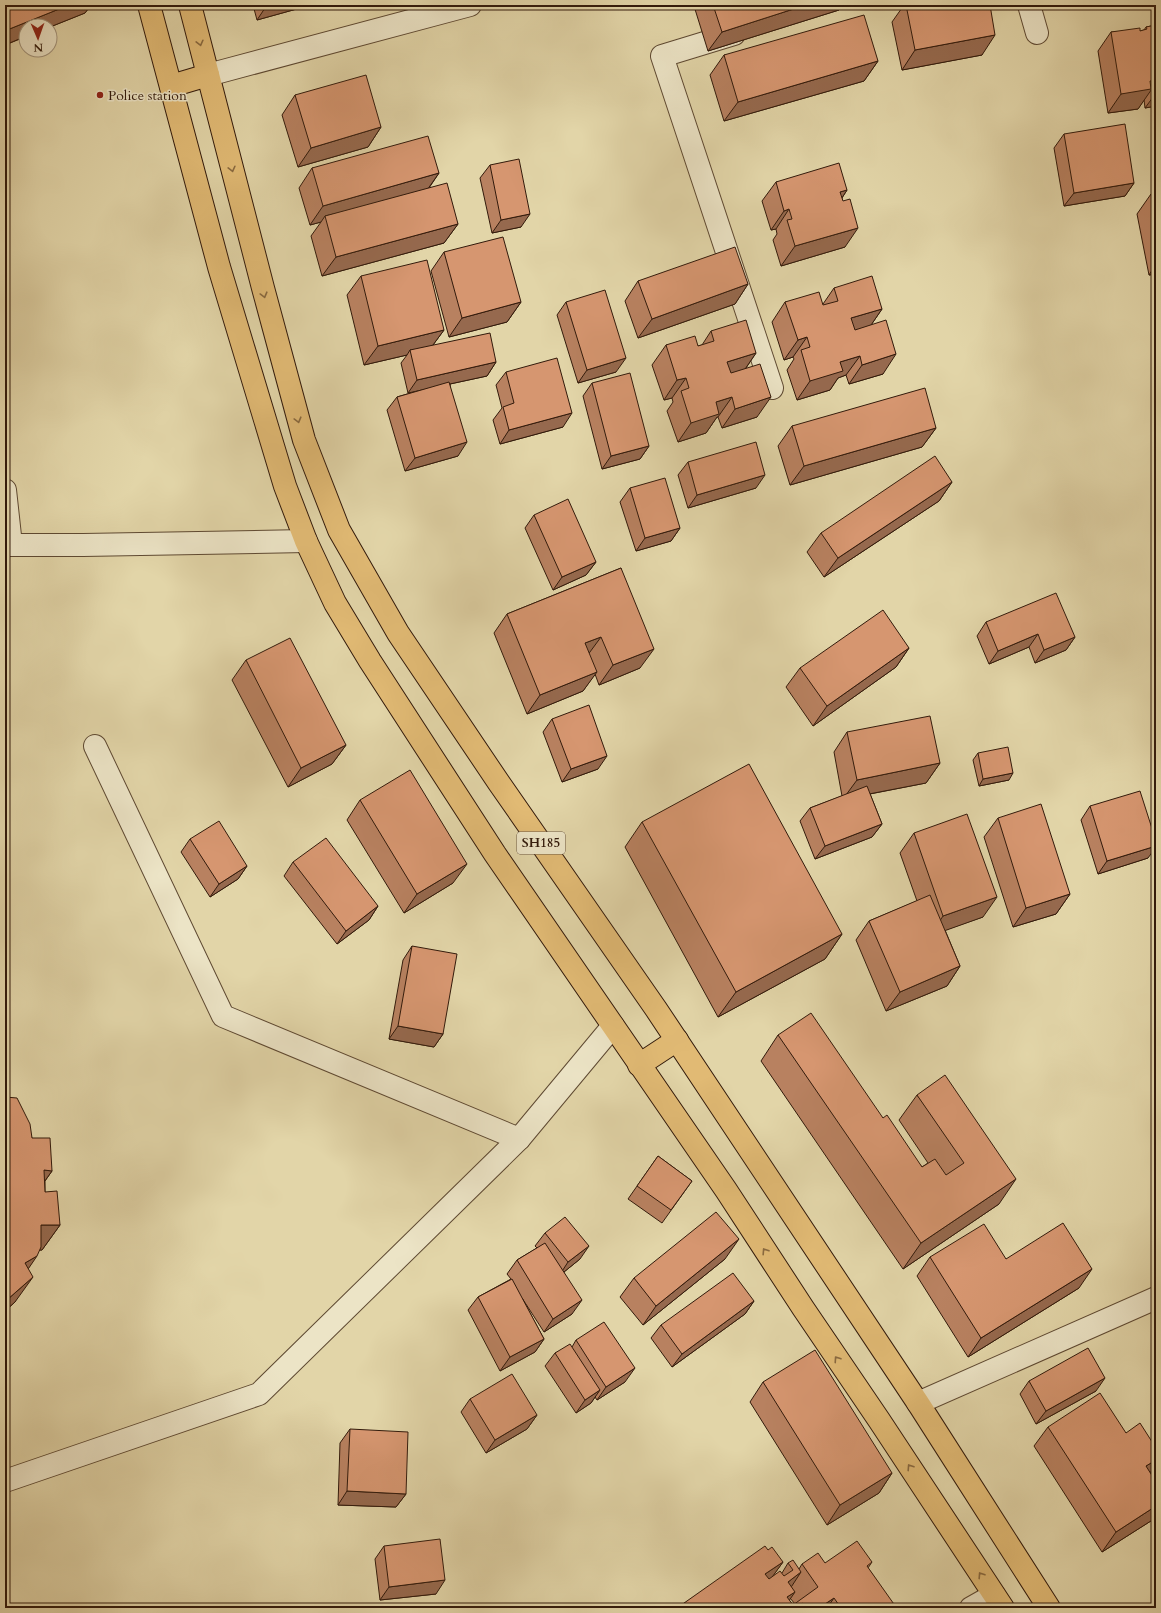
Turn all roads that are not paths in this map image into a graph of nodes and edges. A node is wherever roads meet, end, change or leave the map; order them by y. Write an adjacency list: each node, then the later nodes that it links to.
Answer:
1 (149, 5): 8 (main road, SH185)
2 (190, 5): 7 (main road, SH185, one-way to 7)
3 (470, 5): 7 (street)
4 (1029, 5): 6 (street)
5 (754, 28): 9 (street)
6 (1037, 33)
7 (208, 75): 8 (main road); 15 (main road, SH185, one-way to 15)
8 (171, 86): 11 (main road, SH185)
9 (772, 388)
10 (5, 490): 12 (street)
11 (306, 541): 12 (street); 14 (main road, SH185)
12 (8, 545)
13 (95, 746): 17 (street)
14 (613, 1026): 16 (main road, SH185); 17 (street)
15 (677, 1040): 16 (main road); 19 (main road, SH185)
16 (639, 1065): 21 (main road, SH185, one-way to 16)
17 (518, 1139): 20 (street)
18 (1156, 1298): 19 (street)
19 (918, 1403): 23 (main road, SH185)
20 (5, 1481)
21 (998, 1602): 22 (street)
22 (971, 1608)
23 (1049, 1608)

